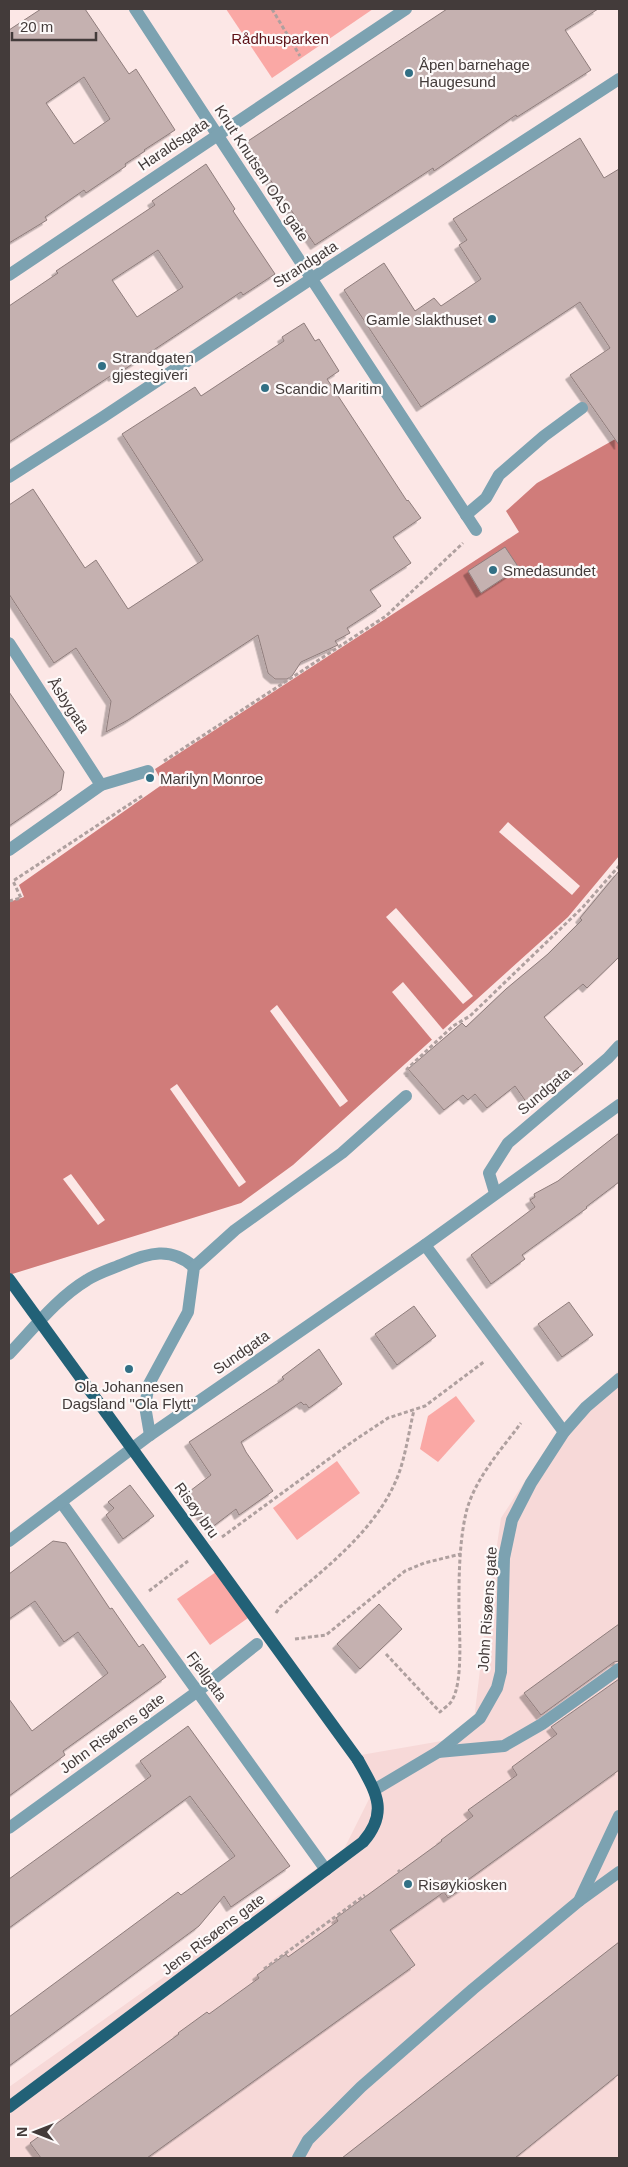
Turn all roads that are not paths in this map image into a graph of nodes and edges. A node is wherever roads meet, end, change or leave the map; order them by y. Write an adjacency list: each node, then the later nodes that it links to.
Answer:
1 (135, 9): 4 (street, Knut Knutsen OAS gate)
2 (406, 9): 4 (street, Haraldsgata)
3 (619, 79): 6 (street, Strandgata)
4 (218, 134): 5 (street, Haraldsgata); 6 (street, Knut Knutsen OAS gate)
5 (9, 274)
6 (311, 279): 8 (street, Strandgata); 9 (street, Knut Knutsen OAS gate)
7 (582, 408): 9 (street)
8 (9, 477)
9 (466, 515): 10 (street, Knut Knutsen OAS gate)
10 (476, 530)
11 (9, 643): 13 (street, Åsbygata)
12 (148, 771): 13 (street)
13 (101, 785): 14 (street)
14 (9, 850)
15 (619, 1046): 18 (street, Sundgata)
16 (406, 1096): 20 (street)
17 (619, 1105): 18 (street, Sundgata)
18 (495, 1193): 19 (street, Sundgata)
19 (425, 1245): 24 (street); 25 (street, Sundgata)
20 (194, 1267): 22 (street); 25 (street)
21 (9, 1279): 32 (main road, Risøy bru, bridge)
22 (9, 1354)
23 (619, 1379): 24 (street, John Risøens gate)
24 (564, 1432): 31 (street, John Risøens gate)
25 (150, 1435): 26 (street, Sundgata)
26 (61, 1502): 27 (street, Sundgata); 30 (street, Fjellgata)
27 (9, 1541)
28 (257, 1644): 30 (street, John Risøens gate)
29 (619, 1670): 31 (street)
30 (198, 1690): 35 (street, John Risøens gate); 36 (street, Fjellgata)
31 (438, 1752): 33 (street, John Risøens gate)
32 (358, 1760): 33 (main road, Jens Risøens gate)
33 (374, 1790): 36 (main road, Jens Risøens gate)
34 (619, 1816): 38 (street)
35 (9, 1828)
36 (326, 1870): 39 (main road, Jens Risøens gate)
37 (619, 1872): 38 (street)
38 (579, 1901): 40 (street)
39 (9, 2106)
40 (298, 2158)

